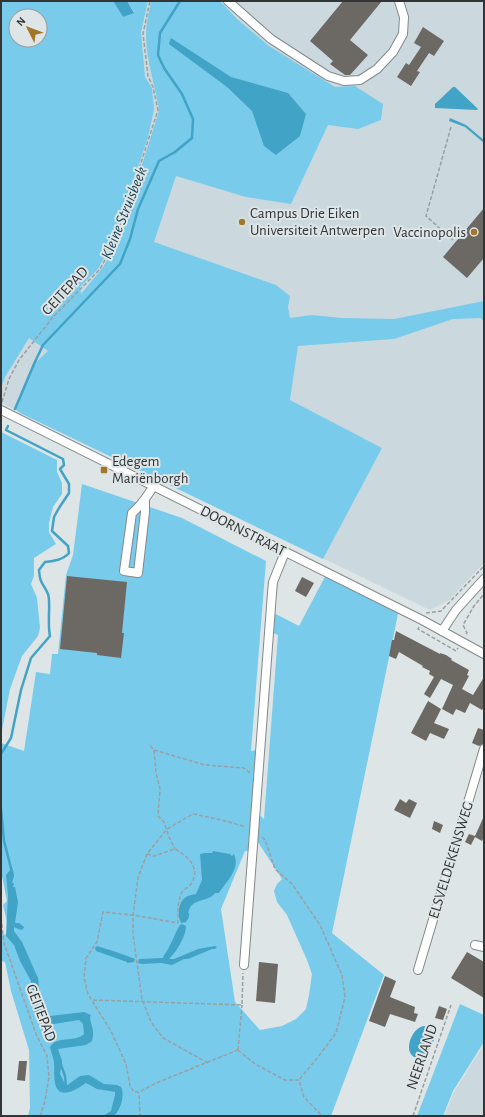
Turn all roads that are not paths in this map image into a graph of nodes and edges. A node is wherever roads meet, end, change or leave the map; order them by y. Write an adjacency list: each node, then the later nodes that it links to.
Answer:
1 (228, 1): 2 (street)
2 (399, 1)
3 (1, 410): 4 (street, DOORNSTRAAT)
4 (153, 487): 5 (street); 6 (street, DOORNSTRAAT)
5 (145, 499): 5 (street)
6 (285, 552): 8 (street, DOORNSTRAAT); 13 (street)
7 (484, 579): 8 (street)
8 (442, 631): 9 (street, DOORNSTRAAT)
9 (484, 654)
10 (484, 749): 14 (street, ELSVELDEKENSWEG)
11 (475, 945): 12 (street)
12 (484, 947)
13 (244, 965)
14 (418, 970)

